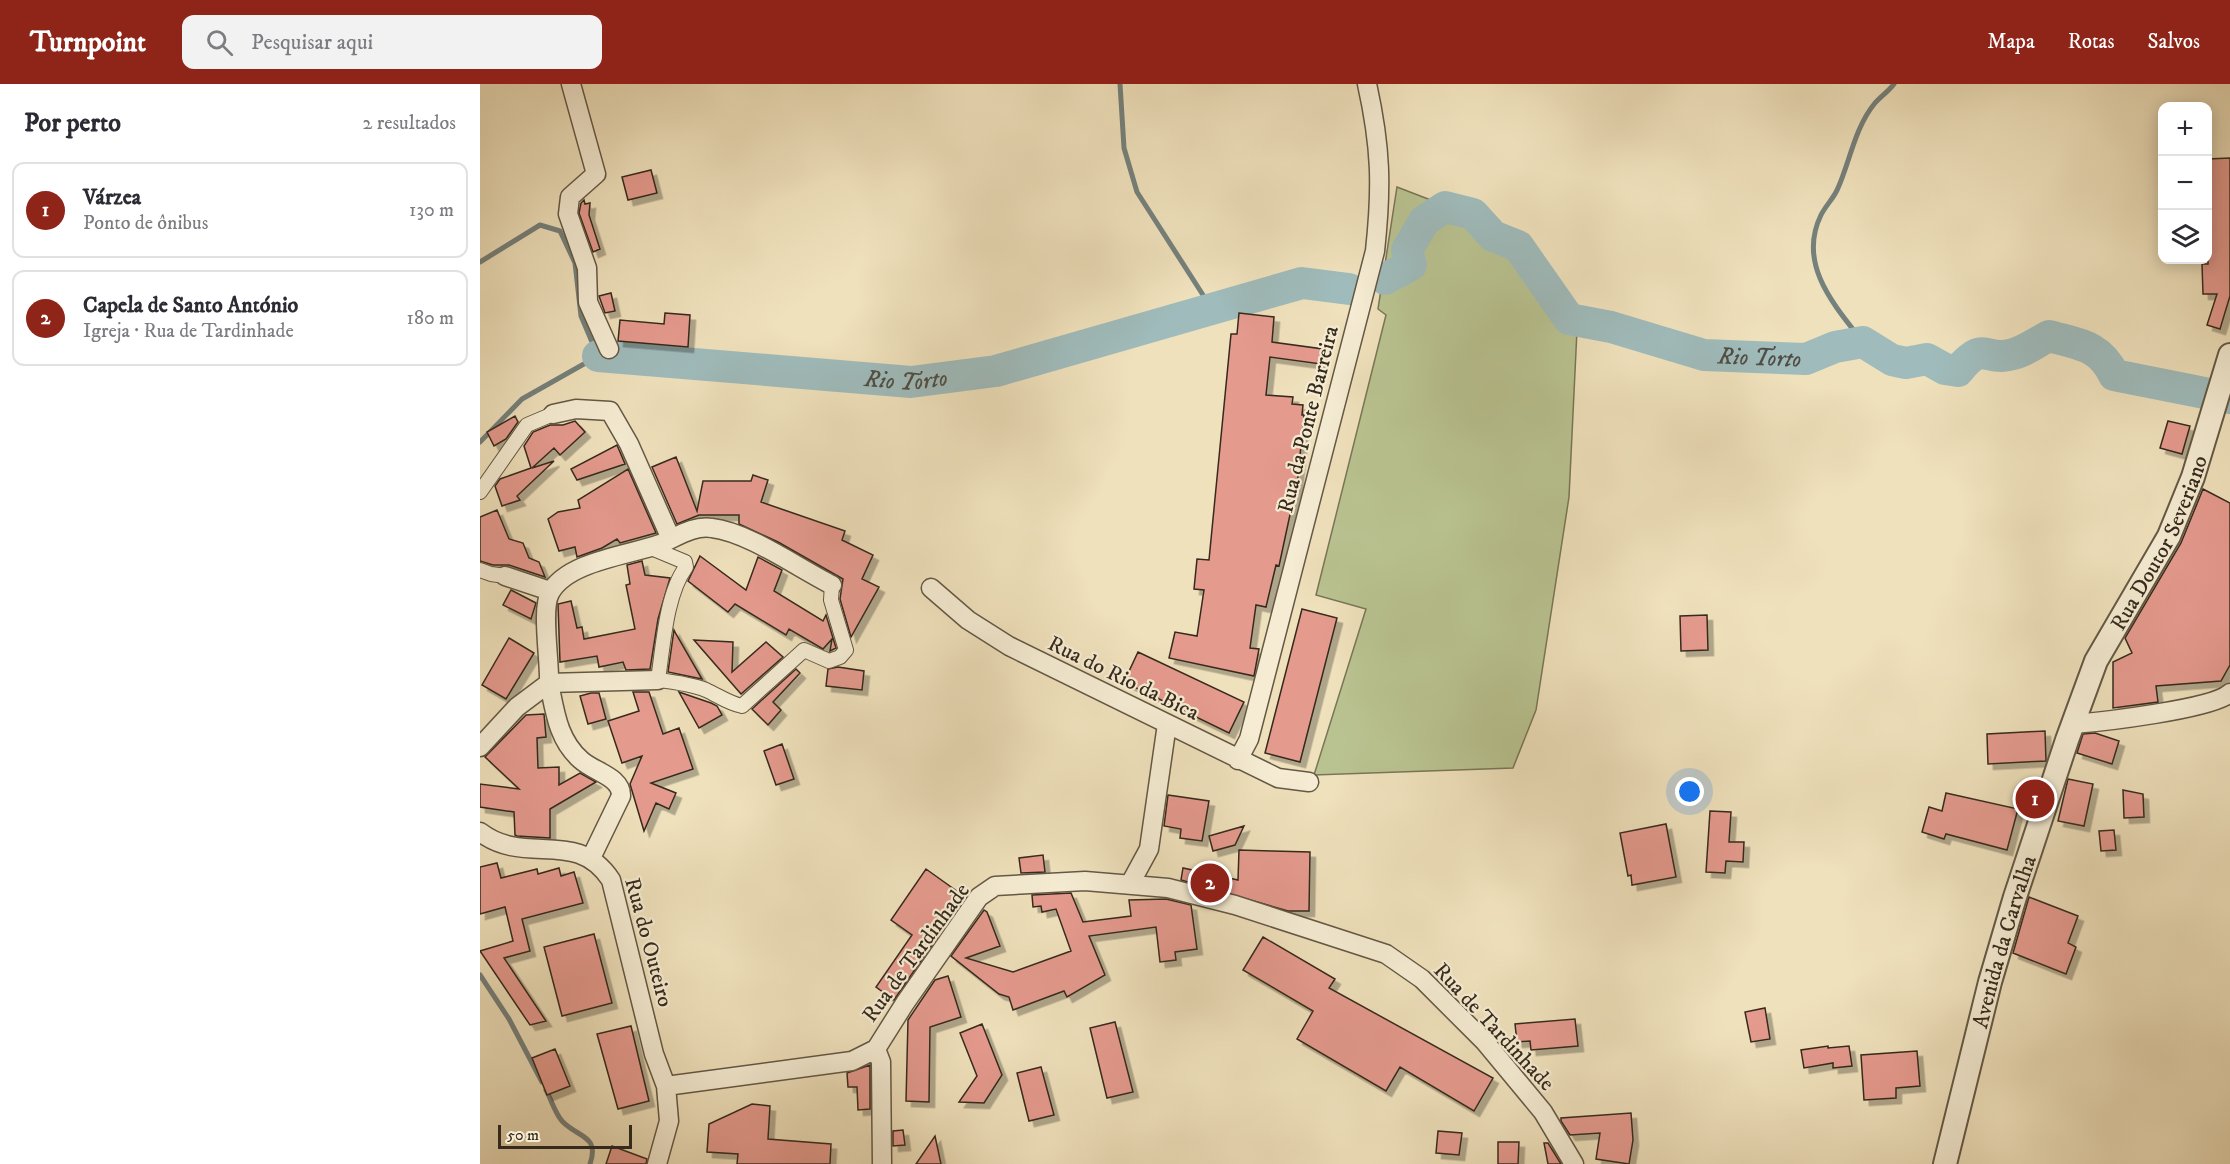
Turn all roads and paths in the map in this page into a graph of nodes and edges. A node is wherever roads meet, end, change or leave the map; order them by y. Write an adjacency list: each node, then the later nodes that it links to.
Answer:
1 (571, 84): 3 (street)
2 (1367, 84): 20 (street, Rua da Ponte Barreira)
3 (609, 349)
4 (2229, 360): 18 (street, Rua Doutor Severiano)
5 (553, 414): 6 (street); 7 (street)
6 (480, 492)
7 (671, 539): 8 (street); 11 (street)
8 (649, 547): 13 (street); 14 (street)
9 (480, 570): 10 (street)
10 (505, 576): 13 (street)
11 (832, 585): 14 (street)
12 (931, 588): 17 (street, Rua do Rio da Bica)
13 (550, 591): 15 (street)
14 (658, 680): 15 (street)
15 (549, 683): 19 (street); 23 (street)
16 (2230, 693): 18 (street)
17 (1167, 724): 20 (street, Rua do Rio da Bica); 24 (street)
18 (2073, 724): 30 (street, Avenida da Carvalha)
19 (480, 747)
20 (1238, 760): 21 (street, Rua do Rio da Bica)
21 (1309, 782)
22 (480, 832): 23 (street)
23 (591, 858): 26 (street, Rua do Outeiro)
24 (1130, 884): 25 (street, Rua de Tardinhade); 29 (street, Rua de Tardinhade)
25 (876, 1049): 26 (street, Rua de Tardinhade); 28 (street, Rua de Tardinhade)
26 (666, 1086): 27 (street, Rua do Outeiro)
27 (657, 1164)
28 (882, 1164)
29 (1574, 1164)
30 (1945, 1164)

